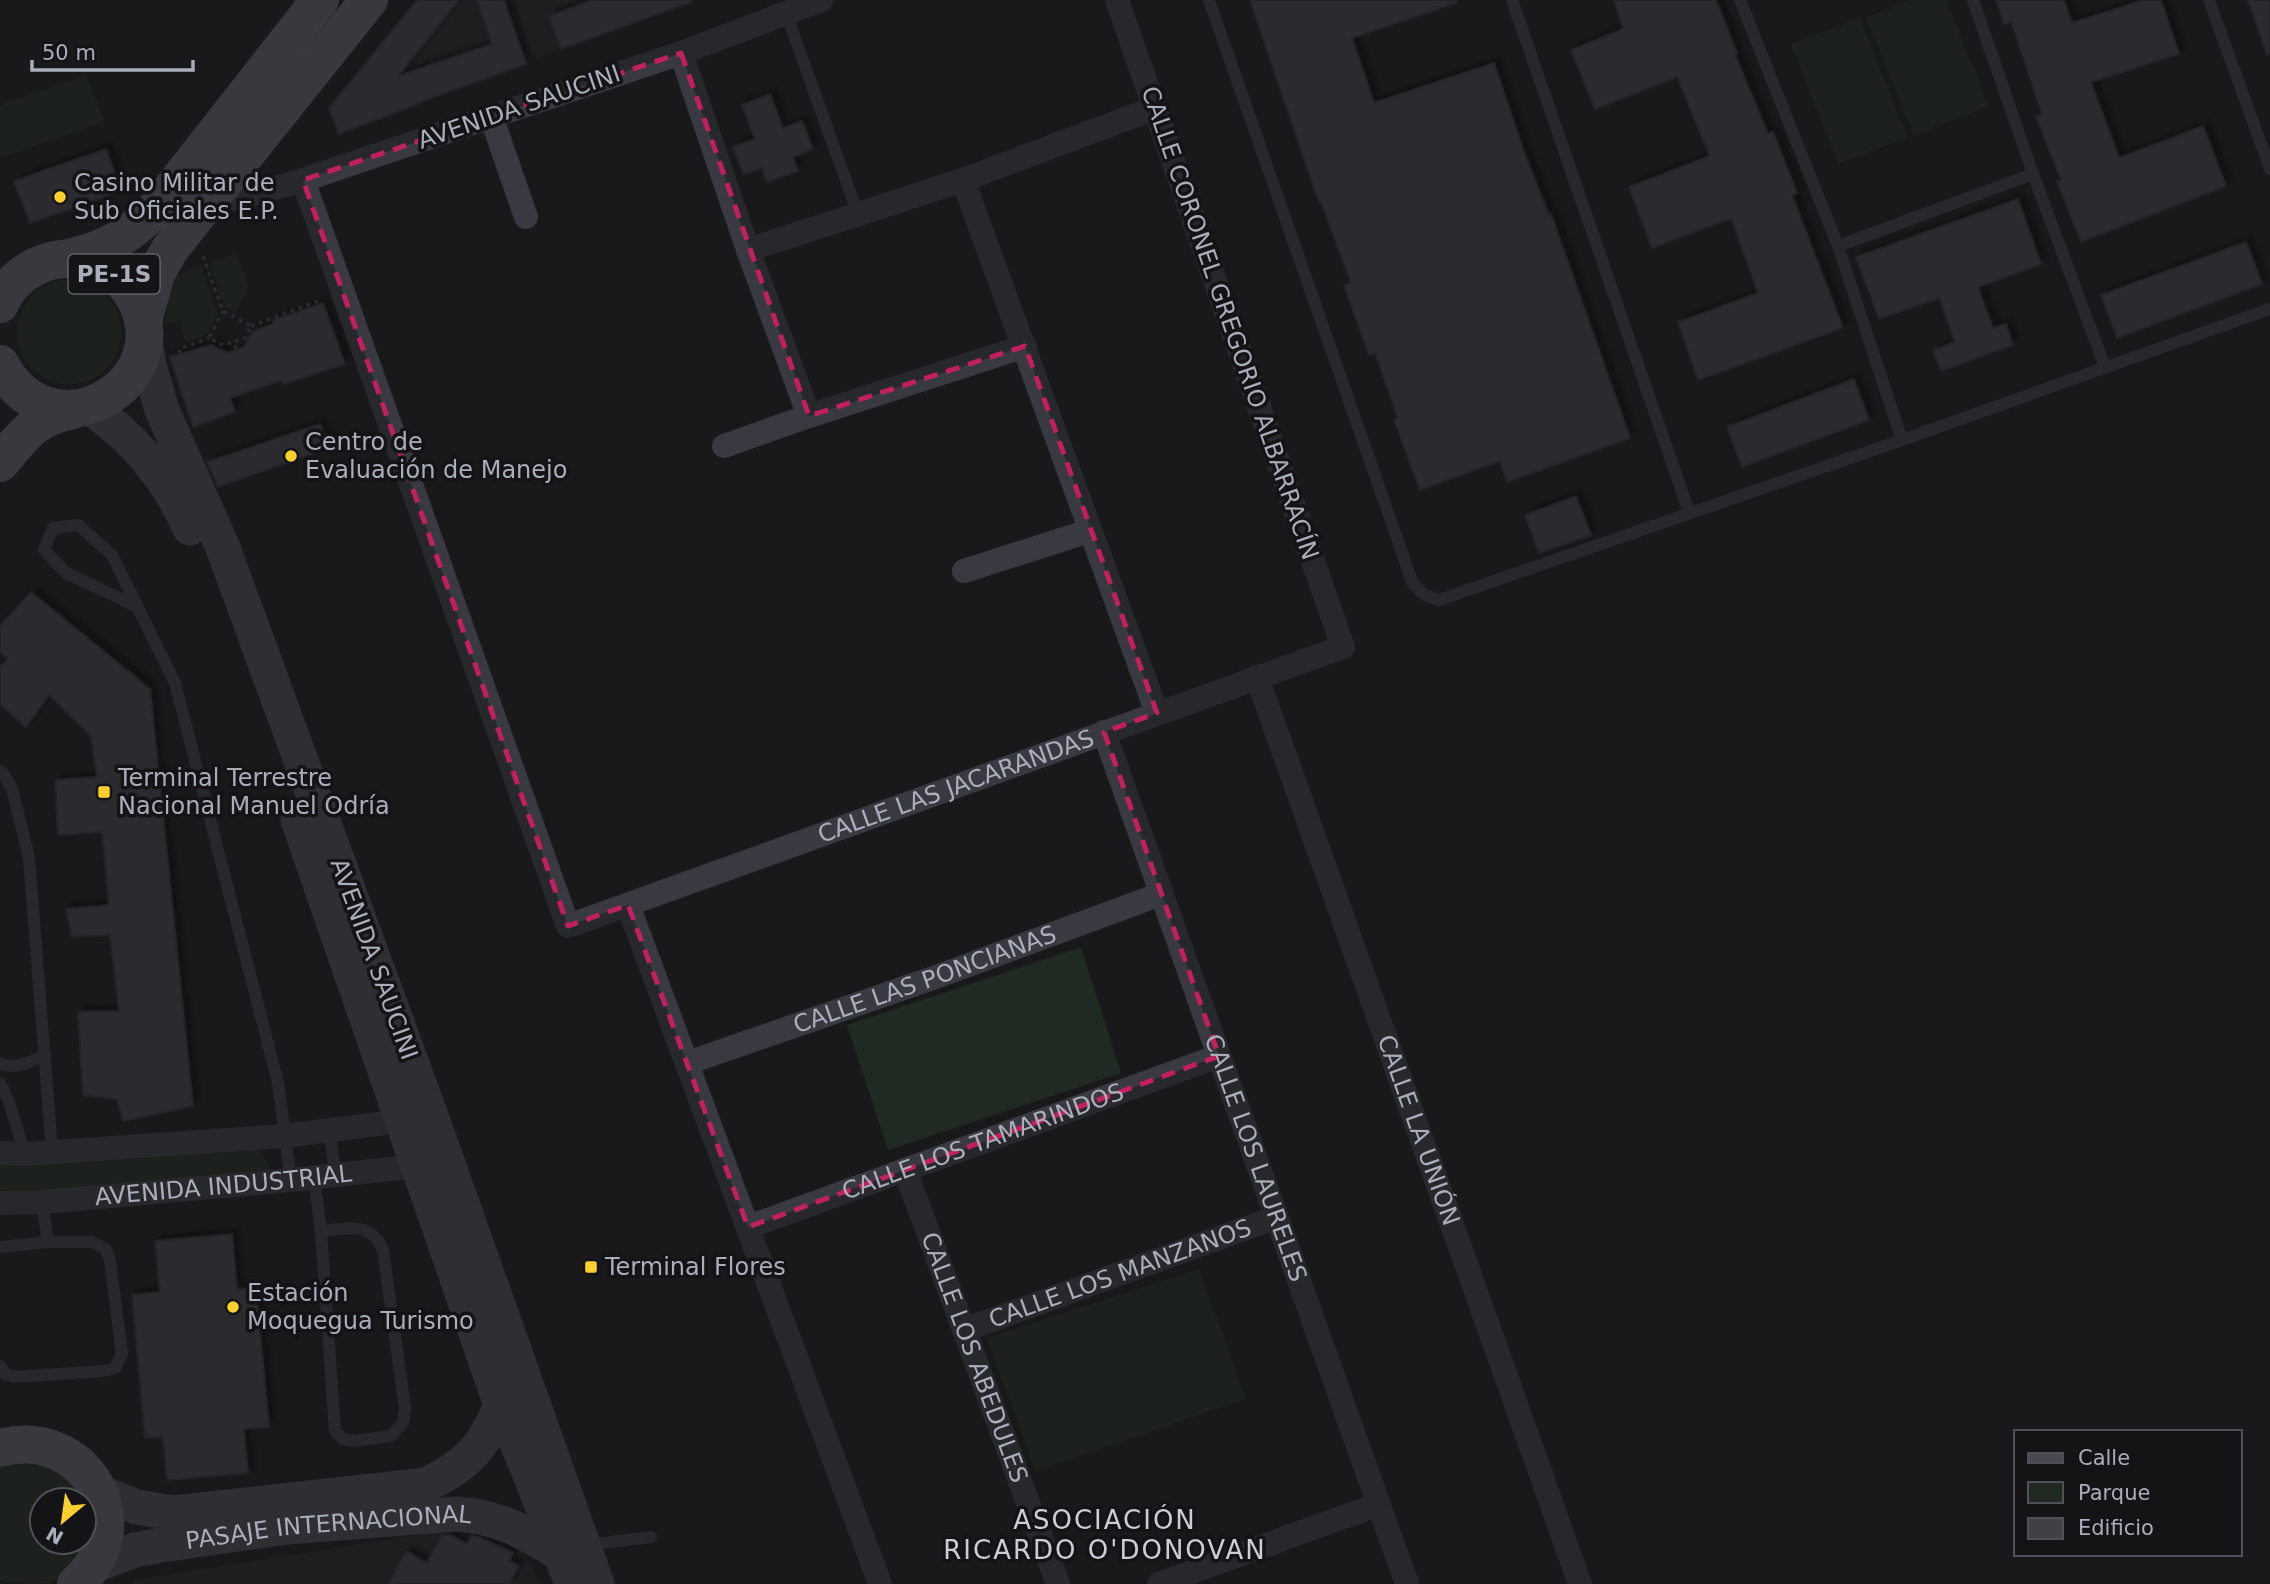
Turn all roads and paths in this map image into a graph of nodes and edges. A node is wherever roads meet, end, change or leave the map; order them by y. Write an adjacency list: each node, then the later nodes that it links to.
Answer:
1 (320, 0): 24 (highway, PE-1S)
2 (369, 0): 18 (highway, PE-1S)
3 (821, 0): 10 (street, AVENIDA SAUCINI)
4 (1117, 0): 12 (street, CALLE CORONEL GREGORIO ALBARRACÍN)
5 (1209, 0): 44 (lane)
6 (1512, 0): 44 (lane)
7 (1740, 0): 21 (lane)
8 (1973, 0): 15 (lane)
9 (2208, 0): 14 (lane)
10 (786, 13): 11 (street, AVENIDA SAUCINI); 19 (lane)
11 (681, 53): 13 (street, AVENIDA SAUCINI); 22 (street)
12 (1155, 108): 17 (street); 48 (street, CALLE CORONEL GREGORIO ALBARRACÍN)
13 (491, 116): 16 (street, AVENIDA SAUCINI); 20 (street)
14 (2270, 169)
15 (2033, 174): 21 (lane); 37 (lane)
16 (303, 180): 18 (street, AVENIDA SAUCINI); 55 (street, CALLE LAS JACARANDAS)
17 (963, 180): 19 (street); 34 (street)
18 (213, 195): 31 (highway, PE-1S)
19 (858, 214): 22 (street)
20 (526, 217)
21 (1838, 246): 41 (lane)
22 (748, 250): 40 (street)
23 (203, 255): 29 (path)
24 (50, 262): 25 (highway); 27 (highway, PE-1S); 31 (highway, PE-1S)
25 (0, 279)
26 (322, 300): 30 (path)
27 (0, 304)
28 (2270, 309): 37 (lane)
29 (223, 311): 30 (path); 32 (path)
30 (251, 326): 33 (path)
31 (144, 329): 39 (highway, PE-1S); 53 (main road, AVENIDA SAUCINI / PE-1S)
32 (209, 338): 33 (path); 36 (path)
33 (234, 342): 35 (path)
34 (1025, 346): 40 (street); 45 (street)
35 (236, 350)
36 (180, 353)
37 (2105, 367): 41 (lane)
38 (6, 384): 39 (highway, PE-1S)
39 (81, 408): 43 (highway); 53 (main road, AVENIDA SAUCINI / PE-1S)
40 (809, 416): 42 (street)
41 (1902, 440): 44 (lane)
42 (724, 446)
43 (0, 463)
44 (1689, 512)
45 (1089, 531): 46 (street); 50 (street)
46 (964, 571)
47 (138, 607): 47 (lane); 63 (lane)
48 (1343, 647): 49 (street, CALLE LAS JACARANDAS)
49 (1256, 677): 50 (street, CALLE LAS JACARANDAS); 91 (street, CALLE LA UNIÓN)
50 (1157, 713): 51 (street, CALLE LAS JACARANDAS)
51 (1104, 732): 54 (street, CALLE LOS LAURELES); 55 (street, CALLE LAS JACARANDAS)
52 (0, 771): 56 (lane)
53 (300, 790): 61 (main road, AVENIDA SAUCINI / PE-1S)
54 (1161, 894): 57 (street, CALLE LOS LAURELES); 58 (street, CALLE LAS PONCIANAS)
55 (628, 905): 58 (street)
56 (44, 1055): 59 (lane); 64 (lane)
57 (1219, 1056): 68 (street, CALLE LOS TAMARINDOS); 72 (street, CALLE LOS LAURELES)
58 (687, 1063): 73 (street)
59 (0, 1064)
60 (0, 1083): 66 (lane)
61 (416, 1119): 62 (street, AVENIDA INDUSTRIAL); 67 (main road, AVENIDA SAUCINI / PE-1S)
62 (330, 1131): 63 (street, AVENIDA INDUSTRIAL); 69 (lane)
63 (284, 1136): 64 (street, AVENIDA INDUSTRIAL); 69 (lane)
64 (52, 1151): 66 (street, AVENIDA INDUSTRIAL)
65 (0, 1153): 66 (street, AVENIDA INDUSTRIAL)
66 (25, 1154)
67 (431, 1162): 69 (street, AVENIDA INDUSTRIAL); 79 (main road, AVENIDA SAUCINI / PE-1S); 84 (main road, AVENIDA SAUCINI / PE-1S)
68 (905, 1170): 73 (street, CALLE LOS TAMARINDOS); 77 (street, CALLE LOS ABEDULES)
69 (313, 1177): 70 (street, AVENIDA INDUSTRIAL); 74 (lane)
70 (42, 1202): 71 (street, AVENIDA INDUSTRIAL); 75 (lane)
71 (0, 1203)
72 (1277, 1217): 77 (street, CALLE LOS MANZANOS); 82 (street, CALLE LOS LAURELES)
73 (748, 1227): 87 (street)
74 (321, 1231): 74 (lane)
75 (48, 1242): 76 (lane); 78 (lane)
76 (0, 1247)
77 (964, 1331): 88 (street, CALLE LOS ABEDULES)
78 (0, 1366)
79 (501, 1405): 81 (main road, PASAJE INTERNACIONAL); 84 (main road, AVENIDA SAUCINI / PE-1S)
80 (9, 1441): 81 (highway)
81 (99, 1492): 85 (highway)
82 (1379, 1504): 89 (street); 90 (street, CALLE LOS LAURELES)
83 (651, 1537): 84 (lane)
84 (571, 1561): 85 (main road, PASAJE INTERNACIONAL); 86 (main road, AVENIDA SAUCINI / PE-1S)
85 (85, 1577)
86 (597, 1584)
87 (880, 1584)
88 (1058, 1584)
89 (1159, 1584)
90 (1408, 1584)
91 (1580, 1584)

